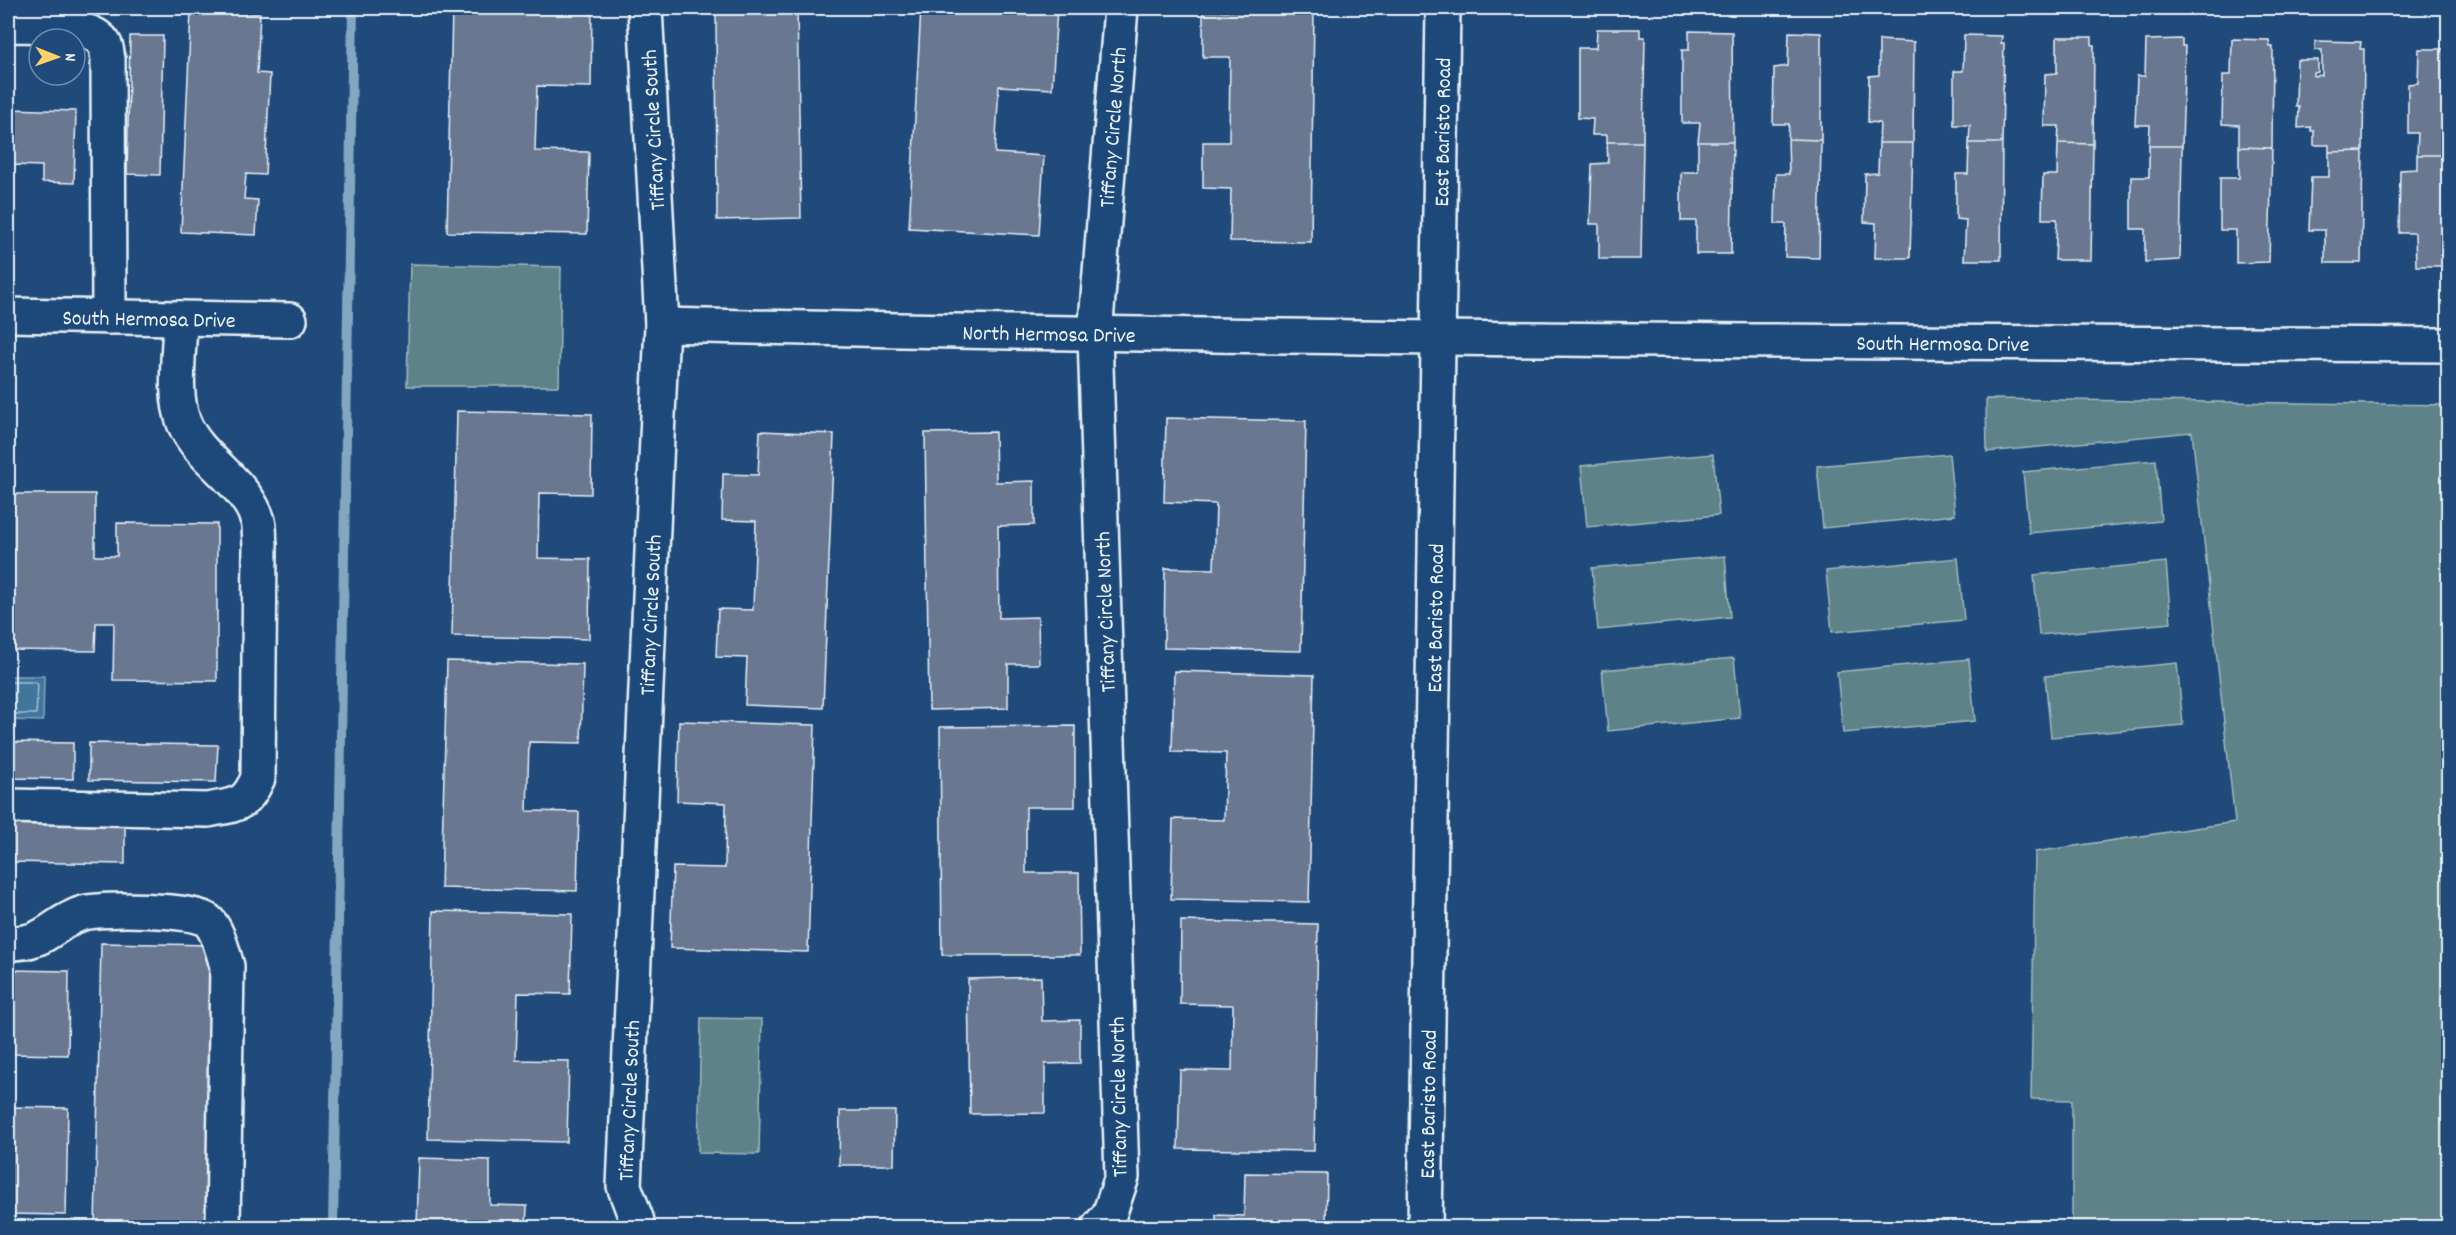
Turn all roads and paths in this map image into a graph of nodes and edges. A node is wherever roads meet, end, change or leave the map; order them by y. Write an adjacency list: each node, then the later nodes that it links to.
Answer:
1 (645, 8): 9 (street, Tiffany Circle South)
2 (1121, 8): 10 (street, Tiffany Circle North)
3 (1443, 8): 11 (street, East Baristo Road)
4 (16, 19): 6 (street)
5 (8, 315): 6 (street, South Hermosa Drive)
6 (109, 316): 7 (street, South Hermosa Drive)
7 (180, 318): 8 (street, South Hermosa Drive); 13 (street)
8 (290, 320)
9 (662, 325): 10 (street, North Hermosa Drive); 16 (street, Tiffany Circle South)
10 (1095, 335): 11 (street, North Hermosa Drive); 15 (street, Tiffany Circle North)
11 (1436, 339): 12 (street, South Hermosa Drive); 18 (street, East Baristo Road)
12 (2448, 345)
13 (8, 806)
14 (8, 943): 17 (street)
15 (1110, 1223)
16 (637, 1225)
17 (223, 1227)
18 (1425, 1227)

